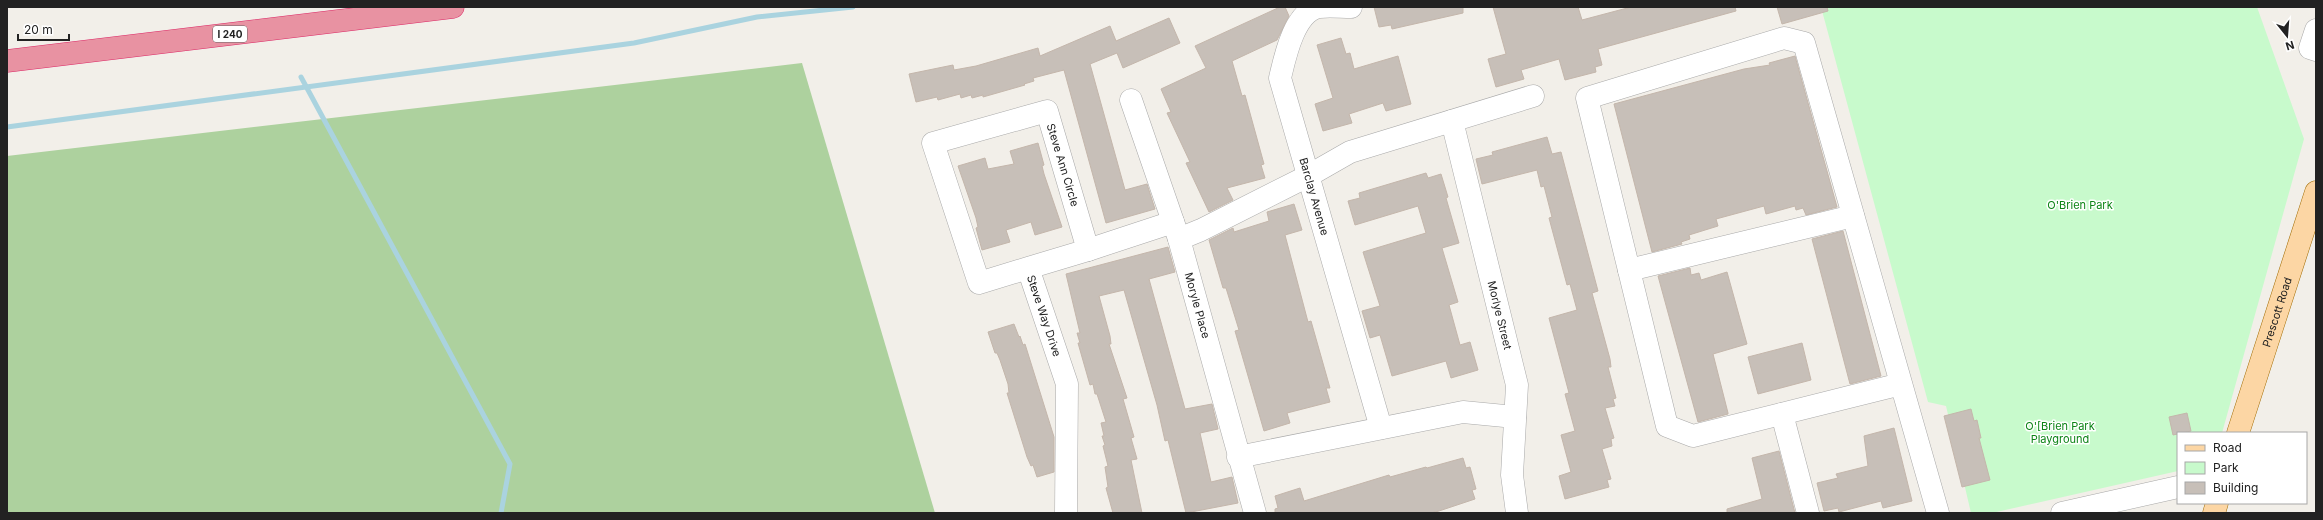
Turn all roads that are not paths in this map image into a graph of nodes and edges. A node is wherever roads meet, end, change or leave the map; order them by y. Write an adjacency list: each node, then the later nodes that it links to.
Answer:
1 (453, 7): 5 (highway, I 240)
2 (1351, 7): 10 (street, Barclay Avenue)
3 (2316, 30): 4 (street)
4 (2316, 50)
5 (7, 61)
6 (1533, 96): 8 (street)
7 (1131, 100): 13 (street, Moryle Place)
8 (1452, 121): 10 (street); 19 (street, Morlye Street)
9 (933, 143): 14 (street, Steve Ann Circle); 15 (street, Steve Way Drive)
10 (1308, 176): 13 (street); 20 (street, Barclay Avenue)
11 (2316, 192): 21 (main road, Prescott Road)
12 (1854, 216): 16 (street); 16 (street); 17 (street)
13 (1176, 230): 14 (street); 22 (street, Moryle Place)
14 (1088, 250): 15 (street)
15 (1028, 268): 24 (street, Steve Way Drive)
16 (1629, 270): 18 (street)
17 (1901, 384): 18 (street); 28 (street)
18 (1782, 414): 27 (street)
19 (1515, 417): 20 (street); 26 (street, Morlye Street)
20 (1381, 428): 22 (street)
21 (2238, 432)
22 (1238, 457): 25 (street, Moryle Place)
23 (2177, 486): 29 (street)
24 (1066, 513)
25 (1255, 513)
26 (1517, 513)
27 (1808, 513)
28 (1938, 513)
29 (2062, 513)

